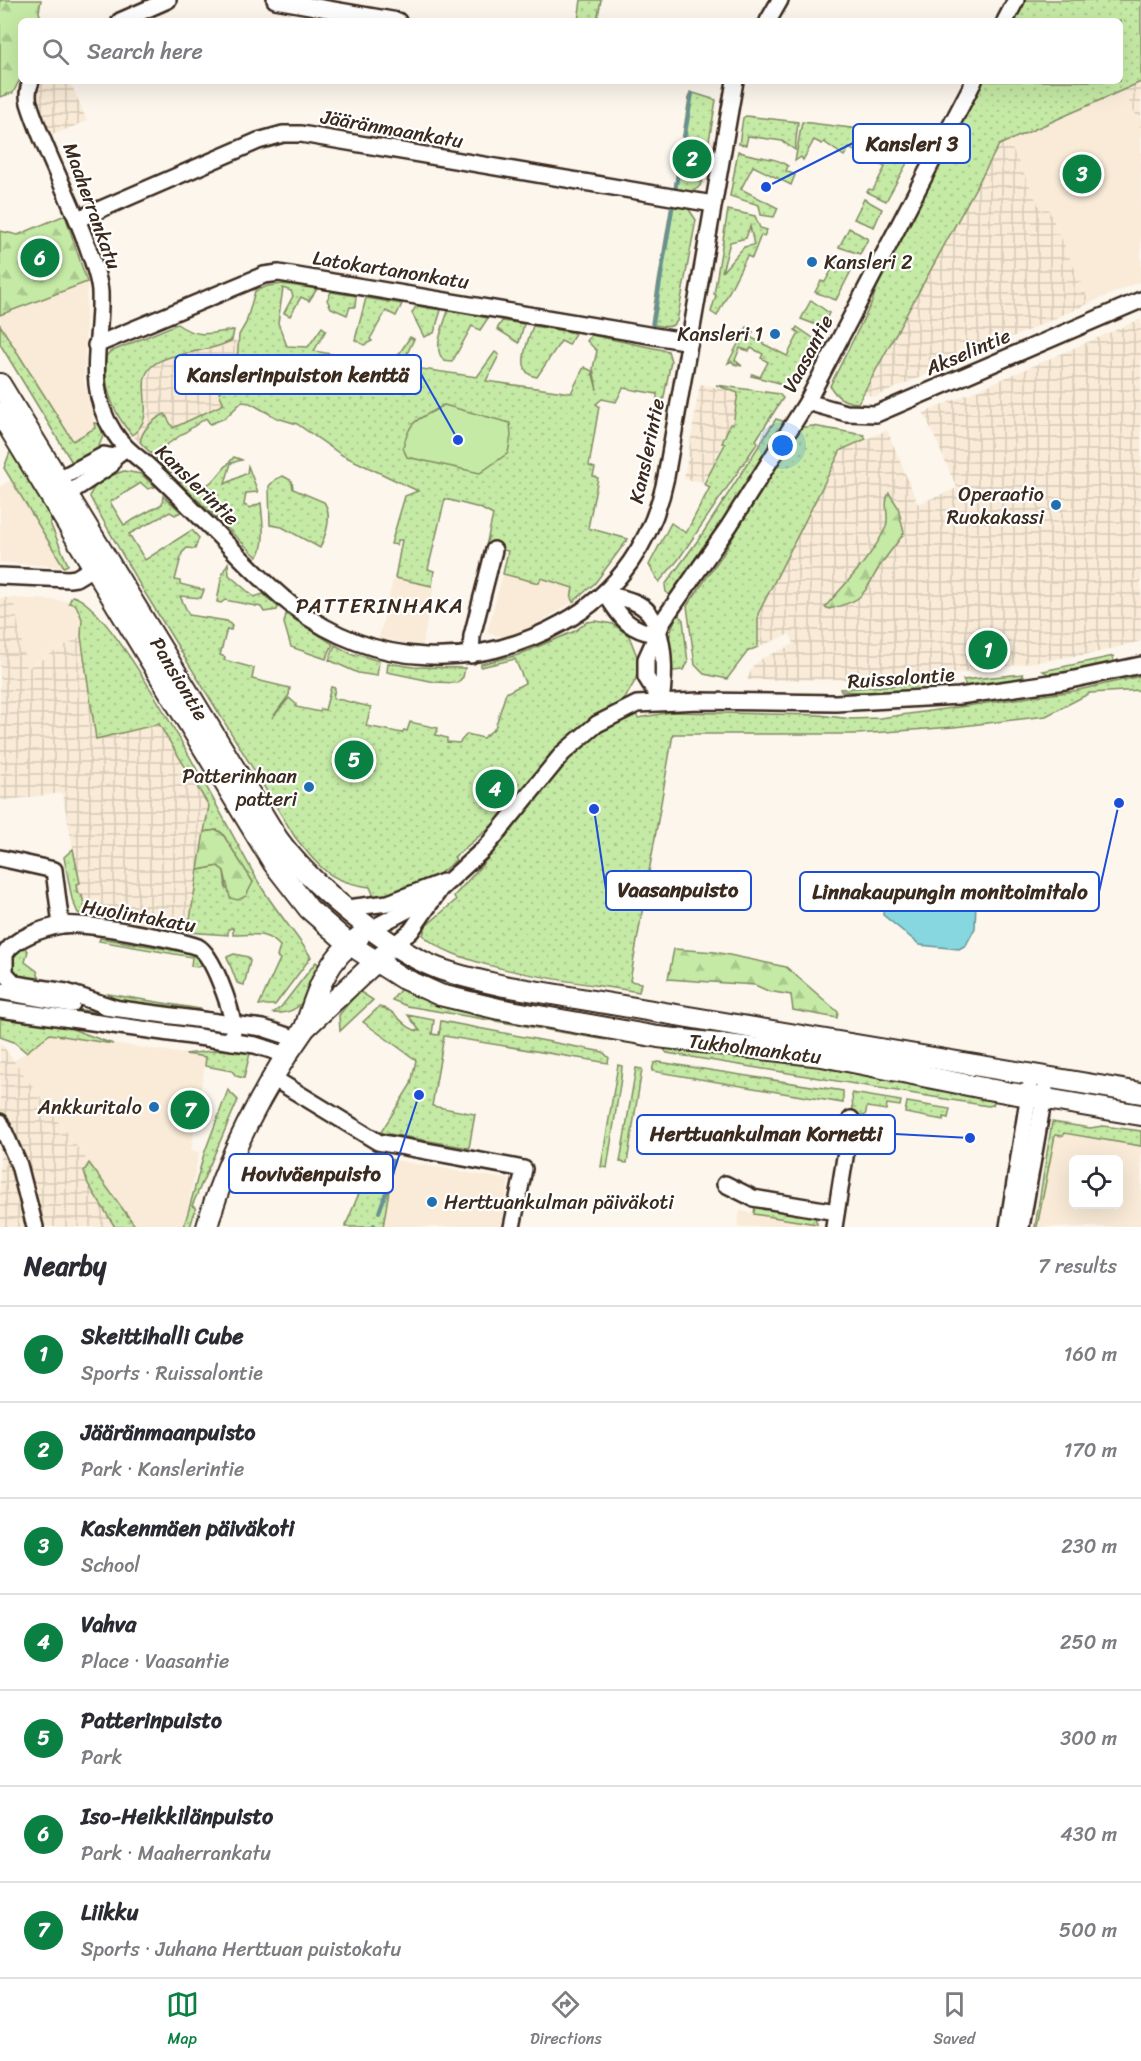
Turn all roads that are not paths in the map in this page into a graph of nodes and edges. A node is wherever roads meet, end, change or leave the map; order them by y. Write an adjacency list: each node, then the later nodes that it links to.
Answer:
1 (168, 0): 5 (street)
2 (275, 0): 6 (street)
3 (780, 0): 7 (street)
4 (1016, 0): 8 (street)
5 (127, 18)
6 (380, 18)
7 (770, 18)
8 (1007, 18)
9 (30, 84): 13 (street, Maaherrankatu)
10 (734, 84): 12 (street, Kanslerintie)
11 (972, 84): 18 (street, Vaasantie)
12 (713, 204): 13 (street, Jääränmaankatu); 15 (street, Kanslerintie)
13 (78, 219): 16 (street, Maaherrankatu)
14 (1141, 300): 18 (street, Akselintie)
15 (690, 342): 16 (street, Latokartanonkatu); 25 (street, Kanslerintie)
16 (96, 345): 20 (street, Maaherrankatu)
17 (0, 384): 21 (main road, Pansiontie)
18 (807, 402): 26 (street, Vaasantie)
19 (0, 413): 21 (main road, Pansiontie)
20 (120, 452): 21 (street); 27 (street, Kanslerintie)
21 (57, 490): 23 (main road, Pansiontie)
22 (494, 550): 27 (street)
23 (100, 564): 24 (street); 33 (main road, Pansiontie); 36 (main road, Pansiontie)
24 (0, 576)
25 (606, 594): 26 (street); 26 (street); 27 (street, Kanslerintie)
26 (658, 635): 29 (street, Vaasantie)
27 (471, 655)
28 (1141, 665): 29 (street, Ruissalontie)
29 (661, 701): 31 (street)
30 (0, 858): 34 (street, Huolintakatu)
31 (448, 880): 32 (street); 33 (street)
32 (434, 896): 35 (street); 37 (street)
33 (347, 908): 35 (main road, Pansiontie)
34 (61, 925): 40 (street); 42 (street, Huolintakatu)
35 (371, 929): 36 (main road); 37 (main road, Pansiontie)
36 (349, 944): 38 (main road, Pansiontie); 43 (main road)
37 (394, 945): 38 (main road); 45 (main road, Tukholmankatu)
38 (376, 962): 43 (main road); 48 (main road, Tukholmankatu)
39 (0, 991): 40 (street)
40 (115, 1008): 42 (street)
41 (0, 1009): 44 (street)
42 (233, 1024): 43 (street); 44 (street, Huolintakatu)
43 (296, 1041): 44 (street); 46 (main road)
44 (232, 1042)
45 (1039, 1076): 47 (main road, Tukholmankatu); 48 (street)
46 (273, 1078): 55 (main road); 56 (street)
47 (1141, 1093)
48 (1036, 1098): 49 (main road, Tukholmankatu); 57 (street); 58 (street)
49 (1141, 1115)
50 (851, 1119): 53 (street)
51 (0, 1122): 54 (street)
52 (725, 1184): 53 (street)
53 (835, 1219)
54 (35, 1227)
55 (207, 1227)
56 (512, 1227)
57 (1008, 1227)
58 (1021, 1227)

